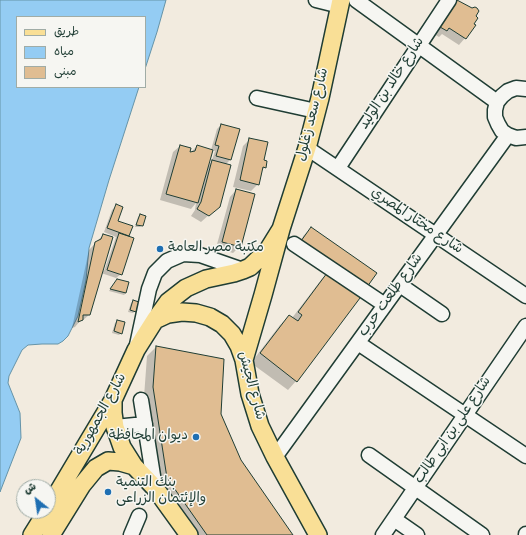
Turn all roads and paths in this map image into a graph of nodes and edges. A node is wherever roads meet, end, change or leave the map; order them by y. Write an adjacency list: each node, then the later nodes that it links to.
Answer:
1 (316, 0): 4 (street)
2 (356, 0): 5 (street)
3 (449, 0): 5 (street, شارع خالد بن الوليد)
4 (341, 3): 9 (main road, شارع سعد زغلول)
5 (419, 45): 8 (street); 13 (street, شارع خالد بن الوليد)
6 (526, 89): 8 (street)
7 (258, 98): 9 (street)
8 (497, 102): 10 (street)
9 (316, 111): 12 (main road, شارع سعد زغلول)
10 (508, 135): 11 (street); 15 (street, شارع طلعت حرب)
11 (526, 137)
12 (306, 148): 13 (street, شارع مختار المصري); 14 (main road, شارع سعد زغلول)
13 (338, 168): 15 (street, شارع مختار المصري)
14 (281, 229): 17 (main road, شارع سعد زغلول); 19 (main road, شارع سعد زغلول)
15 (436, 235): 18 (street, شارع طلعت حرب); 20 (street, شارع مختار المصري)
16 (294, 244): 21 (street)
17 (238, 272): 19 (main road); 23 (main road, شارع سعد زغلول); 26 (street)
18 (400, 284): 21 (street, شارع طلعت حرب); 22 (street)
19 (263, 295): 27 (main road, شارع سعد زغلول)
20 (526, 296)
21 (385, 305): 25 (street, شارع طلعت حرب)
22 (442, 314)
23 (155, 320): 26 (main road, شارع الجمهورية); 27 (main road, شارع الجيش)
24 (526, 326): 30 (street, شارع على بن ابى طالب)
25 (358, 343): 30 (street); 35 (street, شارع طلعت حرب)
26 (136, 350): 28 (main road, شارع الجمهورية)
27 (244, 360): 35 (main road, شارع الجيش)
28 (113, 400): 32 (main road); 39 (main road, شارع الجمهورية)
29 (141, 400): 31 (street)
30 (465, 415): 34 (street); 38 (street, شارع على بن ابى طالب)
31 (145, 424): 32 (street); 37 (street)
32 (115, 427): 36 (main road)
33 (369, 456): 38 (street)
34 (526, 456)
35 (275, 457): 47 (main road, شارع الجيش)
36 (134, 466): 37 (main road); 44 (main road, شارع الجمهورية)
37 (155, 488): 46 (main road)
38 (415, 488): 42 (street, شارع على بن ابى طالب); 50 (street)
39 (56, 495)
40 (139, 516): 45 (street)
41 (42, 519): 43 (main road, شارع الجمهورية)
42 (394, 519): 48 (street, شارع على بن ابى طالب); 49 (street)
43 (32, 535)
44 (51, 535)
45 (131, 535)
46 (189, 535)
47 (318, 535)
48 (383, 535)
49 (417, 535)
50 (482, 535)

